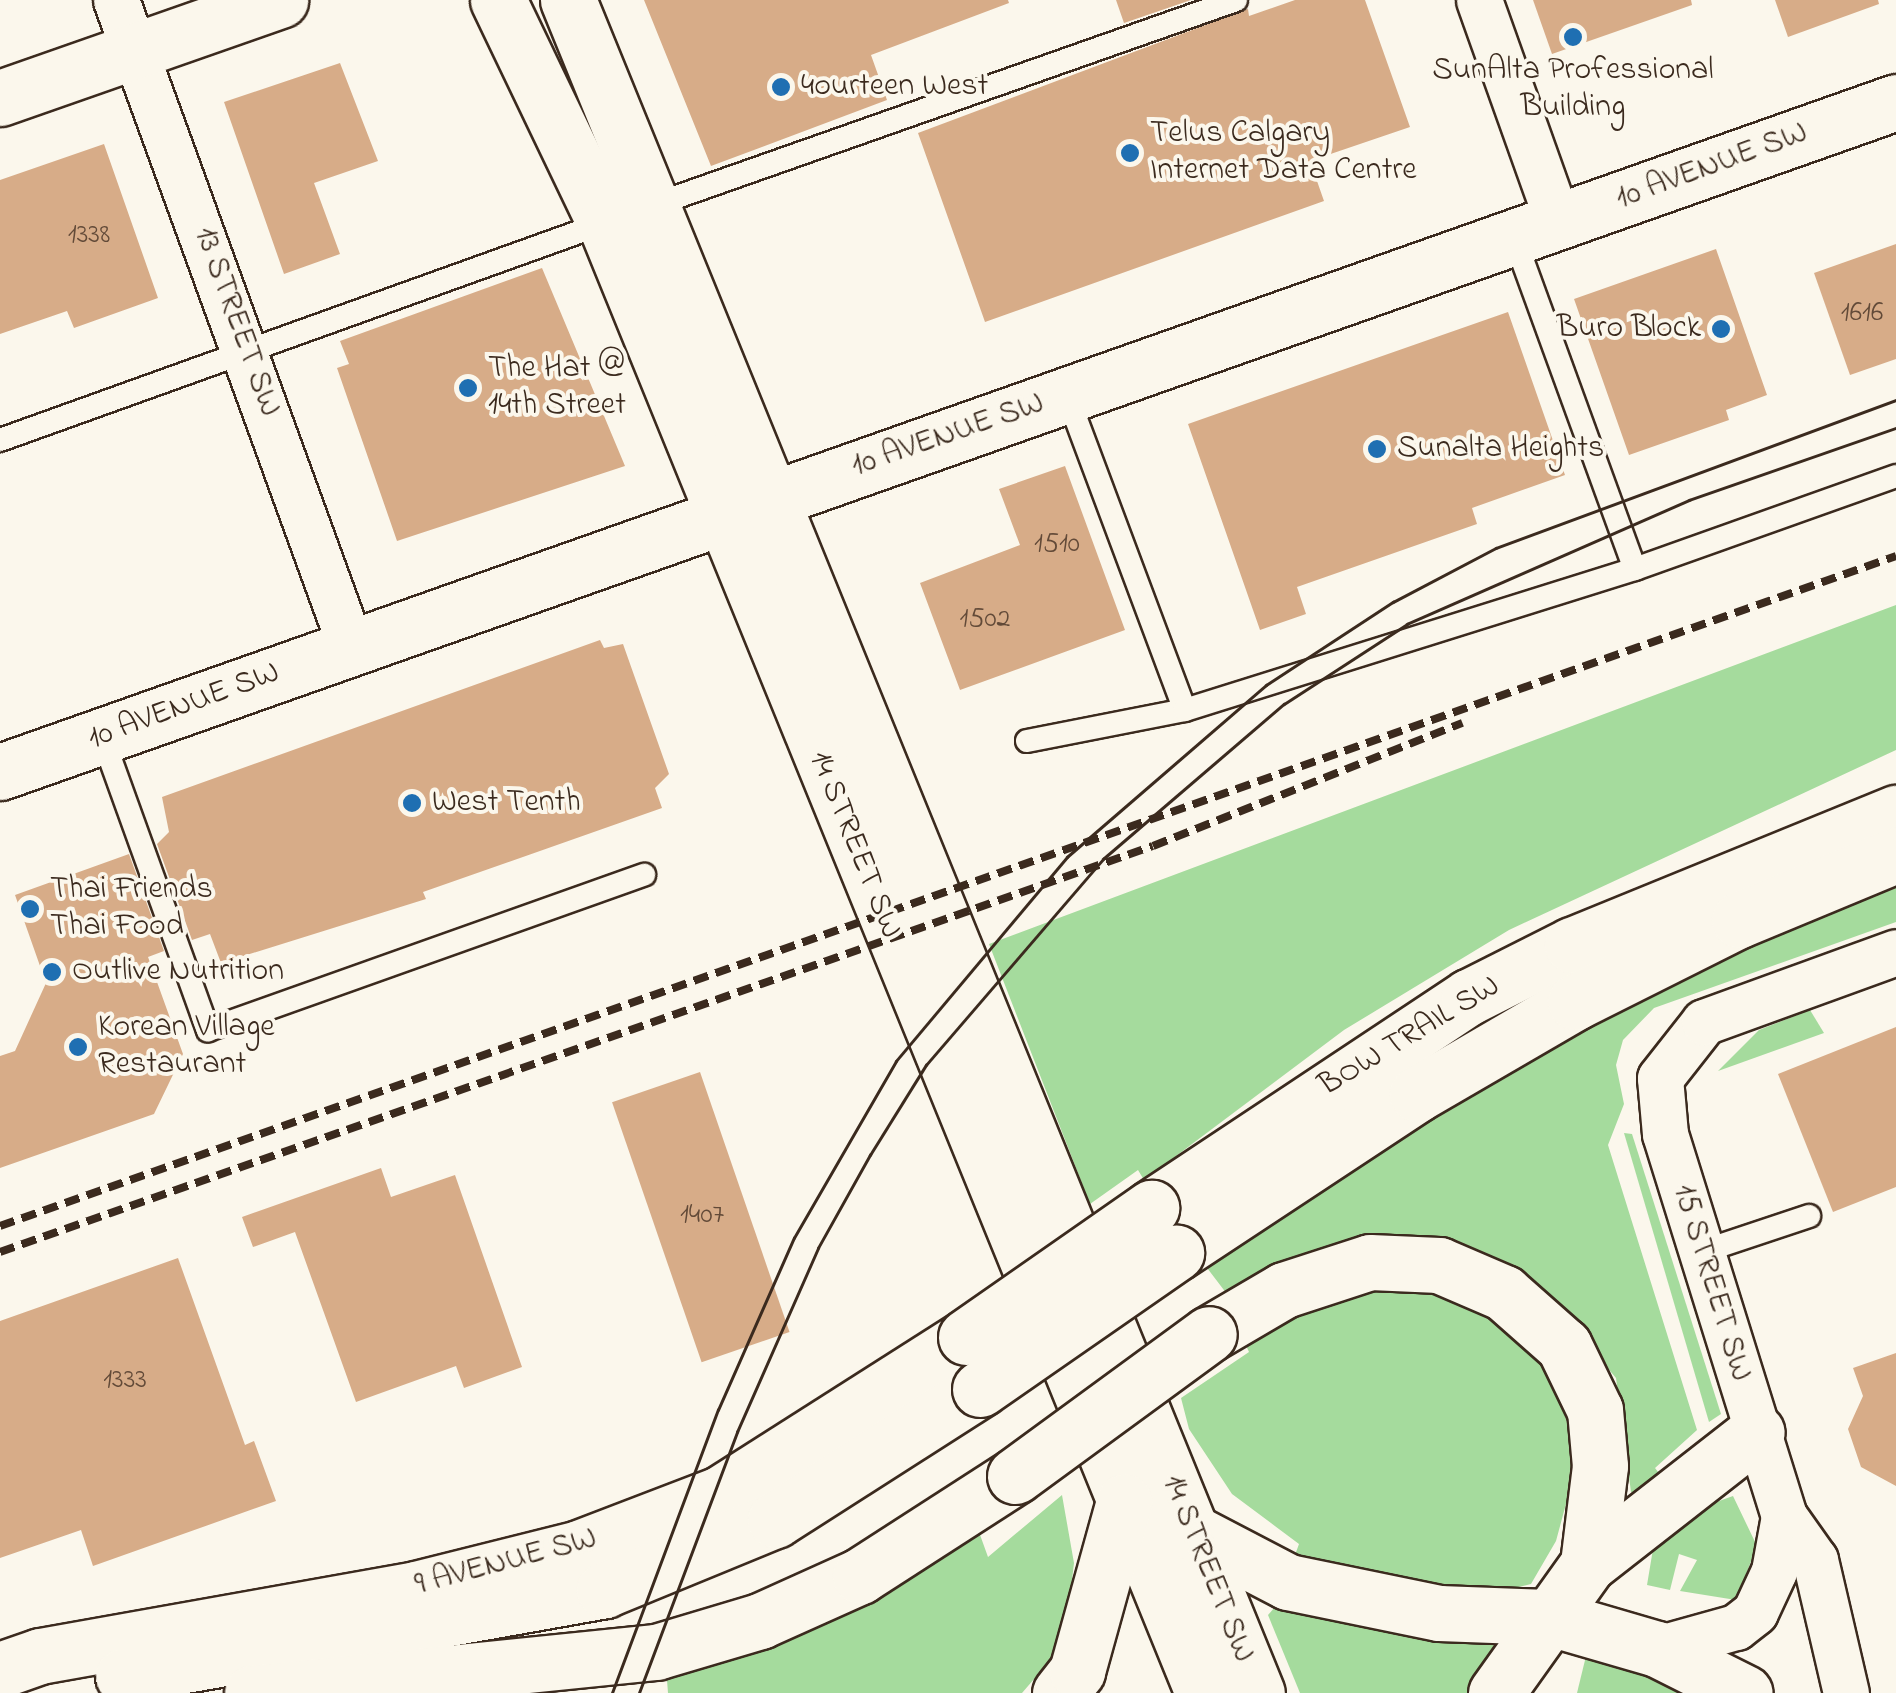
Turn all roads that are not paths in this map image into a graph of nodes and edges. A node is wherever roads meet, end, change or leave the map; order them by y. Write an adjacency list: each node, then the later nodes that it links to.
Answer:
1 (116, 0): 7 (street, 13 STREET SW)
2 (280, 0): 7 (main road)
3 (498, 0): 10 (main road, 14 STREET SW)
4 (568, 0): 10 (main road, 14 STREET SW)
5 (1236, 0): 10 (lane)
6 (1480, 0): 11 (street)
7 (136, 50): 8 (main road); 12 (street, 13 STREET SW)
8 (0, 98)
9 (1896, 102): 11 (main road, 10 AVENUE SW)
10 (629, 214): 12 (lane); 16 (main road, 14 STREET SW)
11 (1536, 229): 13 (main road, 10 AVENUE SW); 17 (lane)
12 (247, 353): 14 (lane); 18 (street, 13 STREET SW)
13 (1067, 394): 16 (main road, 10 AVENUE SW); 19 (lane)
14 (0, 440)
15 (1896, 476): 17 (lane)
16 (749, 507): 18 (main road, 10 AVENUE SW); 33 (main road, 14 STREET SW); 35 (main road, 14 STREET SW)
17 (1635, 569): 19 (lane)
18 (352, 647): 20 (main road, 10 AVENUE SW)
19 (1184, 710): 21 (lane)
20 (102, 736): 22 (main road, 10 AVENUE SW); 25 (lane)
21 (1027, 741)
22 (0, 772)
23 (1896, 813): 28 (main road, BOW TRAIL SW)
24 (1896, 855): 28 (main road, BOW TRAIL SW)
25 (644, 874)
26 (1896, 952): 29 (street, 15 STREET SW)
27 (1810, 1216): 29 (lane)
28 (1163, 1230): 30 (main road, BOW TRAIL SW, bridge); 31 (main road, BOW TRAIL SW, bridge)
29 (1702, 1252): 32 (street, 15 STREET SW)
30 (966, 1337): 39 (main road, 9 AVENUE SW)
31 (980, 1389): 40 (main road, 9 AVENUE SW)
32 (1757, 1432): 34 (street, 15 STREET SW); 36 (main road)
33 (1124, 1501): 42 (main road); 43 (main road, 14 STREET SW)
34 (1784, 1516): 38 (street, 15 STREET SW); 47 (street, 15 STREET SW)
35 (1192, 1532): 37 (main road); 44 (main road, 14 STREET SW)
36 (1588, 1564): 37 (main road); 41 (main road, bridge)
37 (1547, 1617): 38 (main road); 45 (main road)
38 (1658, 1648): 46 (main road)
39 (0, 1670)
40 (26, 1693)
41 (252, 1693)
42 (1060, 1693)
43 (1203, 1693)
44 (1256, 1693)
45 (1496, 1693)
46 (1744, 1693)
47 (1846, 1693)

